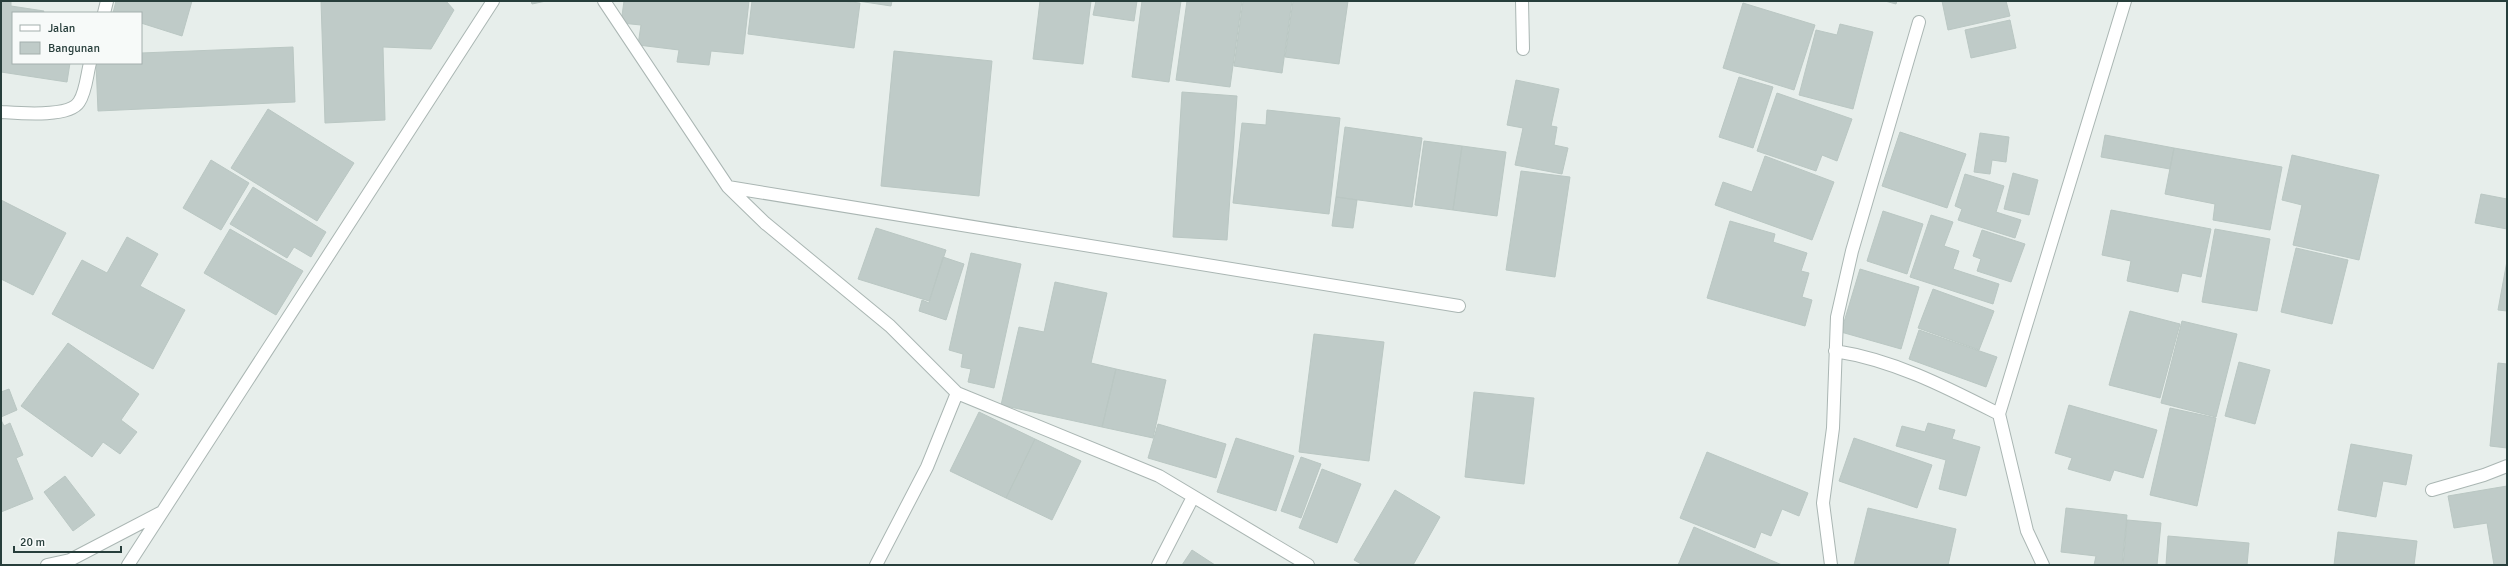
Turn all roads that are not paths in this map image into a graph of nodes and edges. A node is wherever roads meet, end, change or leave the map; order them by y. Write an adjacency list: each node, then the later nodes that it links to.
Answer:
1 (107, 1): 6 (street)
2 (493, 1): 19 (street)
3 (604, 1): 11 (street)
4 (1522, 1): 8 (street)
5 (2124, 1): 15 (street)
6 (104, 12)
7 (1919, 22): 13 (street)
8 (1524, 49)
9 (90, 64): 10 (street)
10 (1, 112)
11 (728, 187): 12 (street); 14 (street)
12 (1459, 306)
13 (1835, 351): 15 (street); 25 (street)
14 (957, 393): 18 (street); 22 (street)
15 (1999, 414): 26 (street)
16 (2507, 466): 17 (street)
17 (2432, 490)
18 (1193, 497): 23 (street); 24 (street)
19 (163, 512): 20 (street); 21 (street)
20 (47, 565)
21 (128, 565)
22 (876, 565)
23 (1158, 565)
24 (1308, 565)
25 (1831, 565)
26 (2043, 565)

